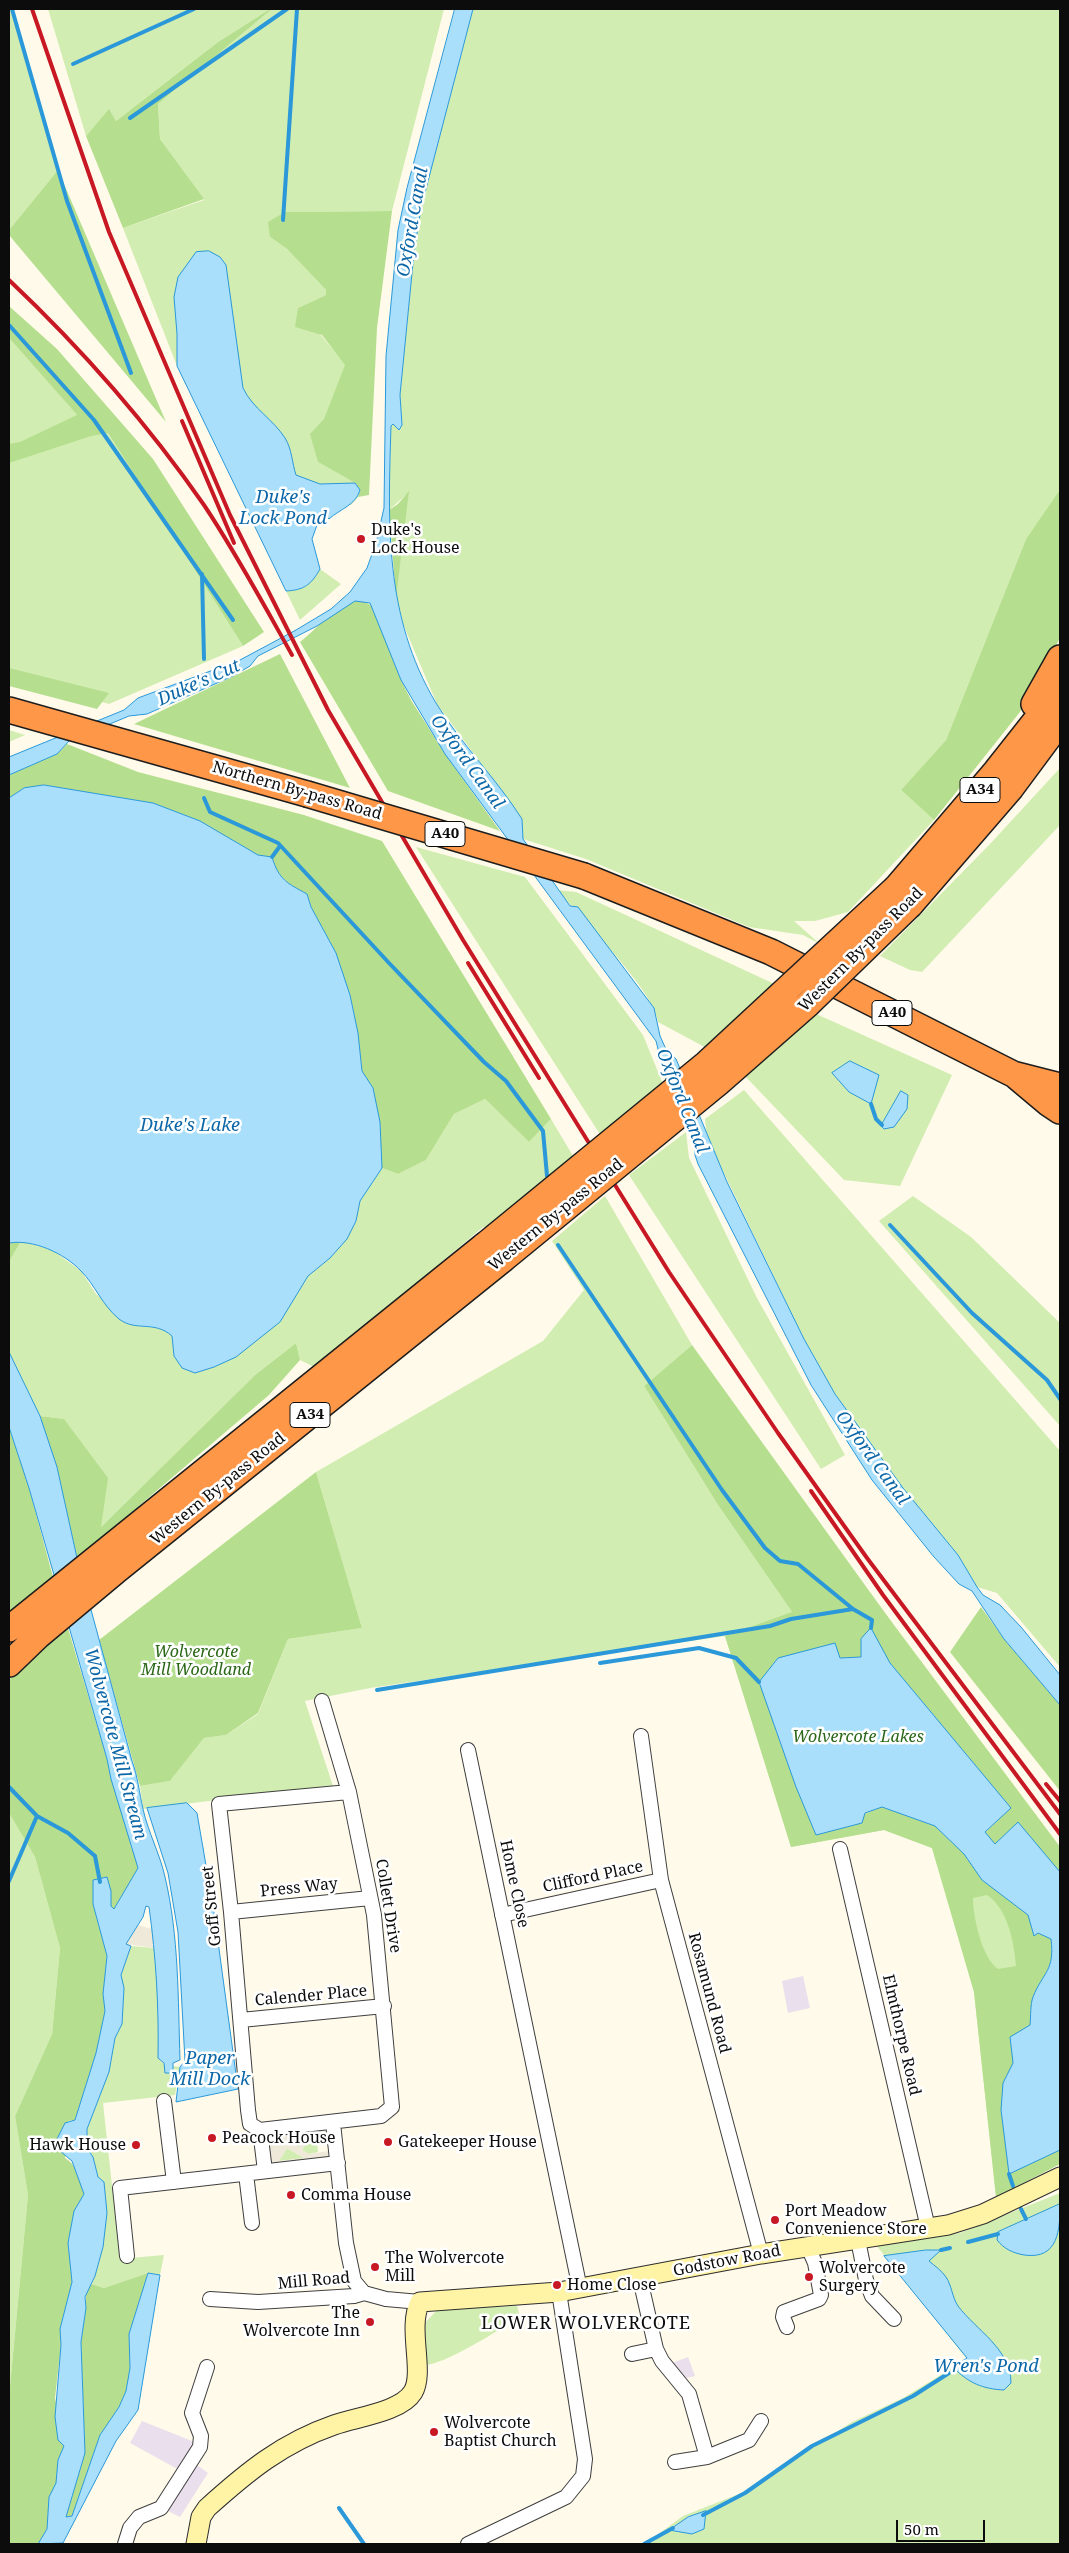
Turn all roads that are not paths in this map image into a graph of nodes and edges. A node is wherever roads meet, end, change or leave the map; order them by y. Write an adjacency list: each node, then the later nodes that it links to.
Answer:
1 (1060, 658): 6 (highway)
2 (1060, 690): 6 (highway, Western By-pass Road / A34)
3 (9, 710): 7 (highway, Northern By-pass Road / A40, bridge)
4 (1060, 722): 6 (highway, Western By-pass Road / A34)
5 (1060, 740): 6 (highway)
6 (1004, 780): 10 (highway, Western By-pass Road / A34, bridge)
7 (1013, 1074): 8 (highway, A40); 9 (highway, A40)
8 (1060, 1086)
9 (1060, 1111)
10 (110, 1563): 11 (highway, Western By-pass Road / A34); 12 (highway, Western By-pass Road / A34)
11 (16, 1623)
12 (9, 1664)
13 (322, 1701): 16 (street, Collett Drive)
14 (641, 1736): 18 (street, Rosamund Road)
15 (468, 1750): 21 (street, Home Close)
16 (349, 1792): 19 (street, Collett Drive); 20 (street, Goff Street)
17 (840, 1849): 33 (street, Elmthorpe Road)
18 (661, 1880): 21 (street, Clifford Place); 36 (street, Rosamund Road)
19 (370, 1898): 20 (street, Press Way); 22 (street, Collett Drive)
20 (231, 1912): 23 (street, Goff Street)
21 (502, 1915): 39 (street, Home Close)
22 (384, 2006): 23 (street, Calender Place); 25 (street, Collett Drive)
23 (241, 2020): 26 (street, Goff Street)
24 (164, 2101): 31 (street)
25 (333, 2123): 26 (street); 27 (street)
26 (260, 2130): 28 (street)
27 (338, 2163): 28 (street); 41 (street)
28 (265, 2171): 29 (street)
29 (246, 2174): 31 (street); 32 (street)
30 (1060, 2177): 33 (street, Godstow Road)
31 (174, 2182): 37 (street)
32 (252, 2223)
33 (928, 2228): 34 (street, Godstow Road)
34 (858, 2240): 35 (street, Godstow Road); 44 (street)
35 (808, 2247): 36 (street, Godstow Road); 45 (street)
36 (761, 2254): 38 (street, Godstow Road)
37 (127, 2256)
38 (640, 2279): 39 (street, Godstow Road); 46 (street)
39 (580, 2289): 40 (street, Godstow Road)
40 (560, 2292): 43 (street, Godstow Road); 54 (street)
41 (364, 2293): 42 (street, Mill Road); 43 (street, Mill Road)
42 (210, 2299)
43 (420, 2302): 53 (street)
44 (894, 2319)
45 (787, 2327)
46 (656, 2349): 47 (street); 50 (street)
47 (632, 2354)
48 (207, 2367): 52 (street)
49 (761, 2421): 50 (street)
50 (707, 2458): 51 (street)
51 (675, 2462)
52 (125, 2544)
53 (196, 2544)
54 (468, 2544)

